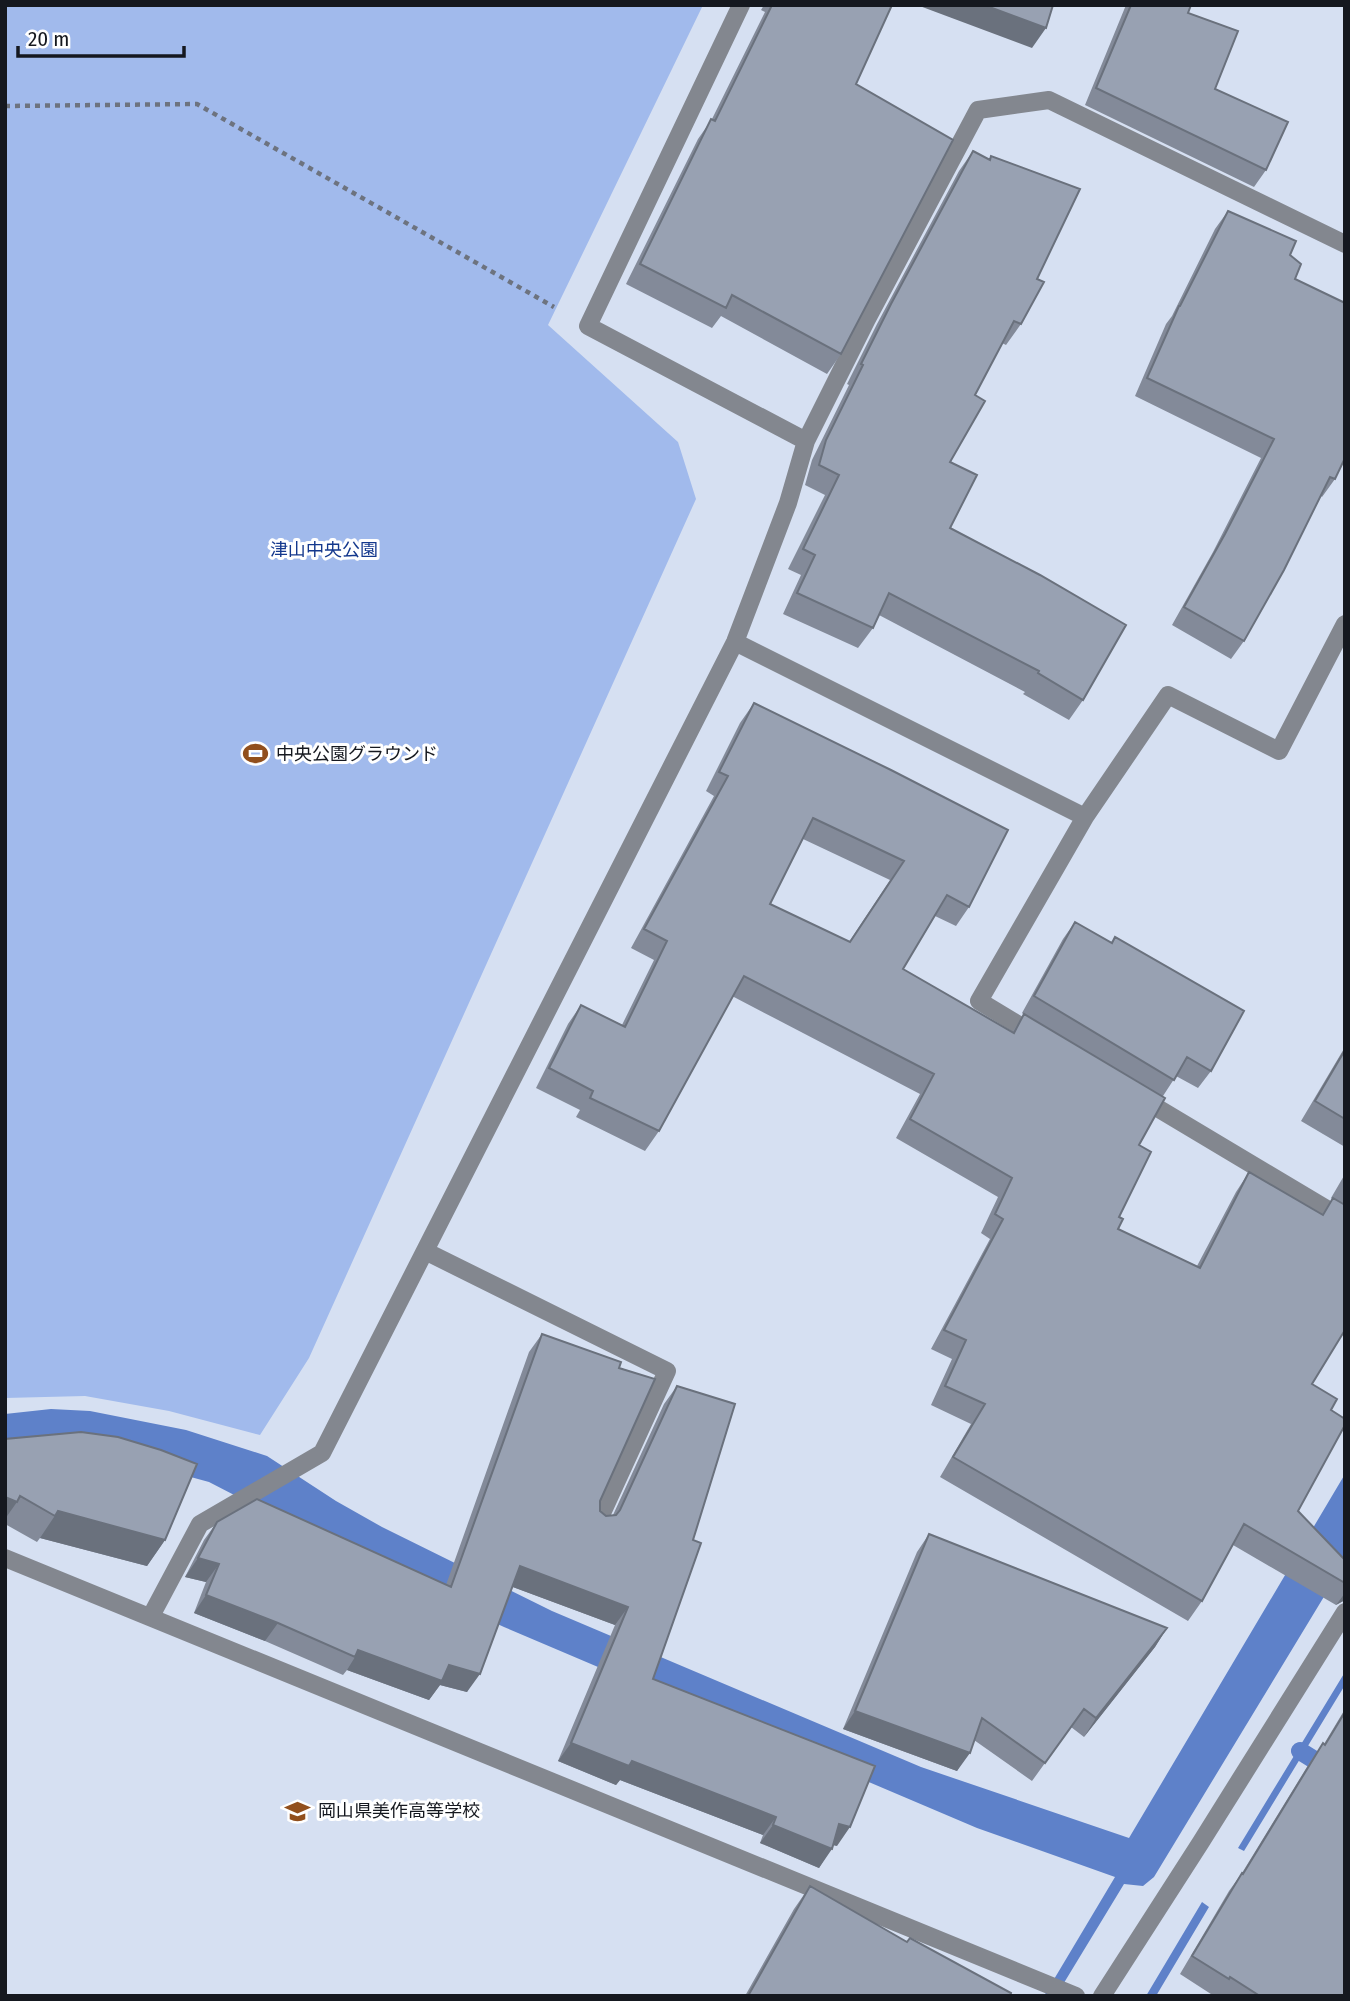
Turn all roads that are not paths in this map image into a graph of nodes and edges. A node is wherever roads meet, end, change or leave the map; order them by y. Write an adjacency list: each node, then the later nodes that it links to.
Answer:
1 (741, 5): 3 (street)
2 (1345, 244): 3 (street)
3 (807, 441): 5 (street)
4 (1345, 624): 6 (street)
5 (735, 642): 6 (street); 10 (street)
6 (1085, 817): 7 (street)
7 (1049, 1043)
8 (1120, 1086): 9 (street)
9 (1345, 1220)
10 (425, 1251): 11 (street); 14 (street)
11 (597, 1524)
12 (5, 1558): 14 (street)
13 (1345, 1612): 16 (street)
14 (151, 1616): 15 (street)
15 (1076, 1996)
16 (1102, 1996)

